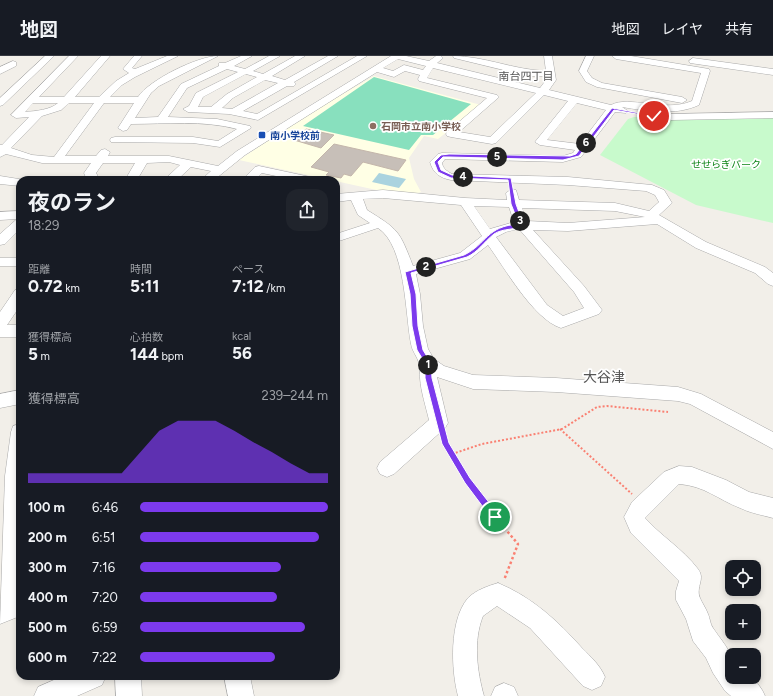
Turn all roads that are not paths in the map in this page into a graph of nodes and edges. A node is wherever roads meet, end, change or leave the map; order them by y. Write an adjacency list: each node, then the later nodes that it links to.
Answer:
1 (50, 56): 42 (street)
2 (74, 56): 38 (street)
3 (106, 56): 39 (street)
4 (138, 56): 28 (street)
5 (248, 56): 22 (street)
6 (276, 56): 26 (street)
7 (301, 56): 31 (street)
8 (334, 56): 32 (street)
9 (397, 56): 21 (street); 24 (street)
10 (442, 56): 21 (street)
11 (457, 56): 23 (street)
12 (548, 56): 30 (street)
13 (590, 56): 43 (street)
14 (616, 56): 43 (street)
15 (663, 56): 27 (street)
16 (179, 57): 18 (street); 28 (street)
17 (357, 57): 34 (street)
18 (206, 60): 22 (street); 40 (street)
19 (511, 60): 23 (street)
20 (13, 64): 25 (street)
21 (431, 64): 29 (street); 33 (street)
22 (226, 66): 26 (street); 46 (street)
23 (503, 67): 30 (street)
24 (376, 70): 29 (street); 63 (street)
25 (0, 71)
26 (245, 71): 31 (street); 45 (street)
27 (773, 72)
28 (136, 73): 37 (street)
29 (425, 74): 36 (street)
30 (550, 74): 35 (street)
31 (266, 77): 32 (street); 47 (street)
32 (286, 82): 34 (street); 48 (street)
33 (509, 84): 35 (street); 36 (street)
34 (307, 88): 48 (street)
35 (543, 91): 41 (street); 55 (street)
36 (494, 97): 55 (street)
37 (103, 99): 39 (street); 40 (street); 61 (street)
38 (30, 100): 39 (street); 49 (street)
39 (67, 100): 49 (street)
40 (141, 100): 51 (street)
41 (574, 100): 44 (street); 56 (street)
42 (0, 103)
43 (696, 103): 44 (street)
44 (613, 108): 50 (street); 56 (street)
45 (192, 109): 46 (street); 47 (street)
46 (168, 110): 52 (street)
47 (219, 110): 48 (street); 53 (street)
48 (235, 111)
49 (38, 114): 57 (street)
50 (773, 116)
51 (128, 121): 52 (street); 54 (street)
52 (161, 121): 53 (street)
53 (215, 122): 54 (street)
54 (115, 140): 59 (street)
55 (492, 141): 58 (street)
56 (582, 148): 58 (street)
57 (2, 150): 61 (street)
58 (494, 157): 70 (street)
59 (100, 159): 60 (street); 61 (street); 64 (street)
60 (143, 159): 62 (street); 65 (street)
61 (57, 160)
62 (190, 162): 63 (street); 66 (street)
63 (218, 169): 67 (street)
64 (90, 176)
65 (132, 176)
66 (174, 176)
67 (211, 176)
68 (252, 176): 69 (street)
69 (294, 176)
70 (510, 179): 76 (street); 79 (street)
71 (0, 180): 72 (street)
72 (16, 182)
73 (357, 197): 74 (street); 75 (street); 80 (street)
74 (340, 198)
75 (466, 202): 76 (street); 84 (street)
76 (514, 204): 79 (street); 82 (street)
77 (16, 215): 78 (street)
78 (0, 216)
79 (656, 218): 82 (street); 89 (street)
80 (381, 223): 83 (street); 87 (street)
81 (16, 226): 85 (street)
82 (522, 226): 84 (street); 84 (street)
83 (340, 237)
84 (488, 237): 87 (street)
85 (0, 241)
86 (10, 262): 88 (street)
87 (405, 265): 94 (street)
88 (0, 275)
89 (773, 281)
90 (16, 300): 91 (street)
91 (0, 324)
92 (0, 331): 93 (street)
93 (16, 331)
94 (428, 363): 97 (street); 99 (street)
95 (16, 398): 96 (street)
96 (0, 401)
97 (773, 441)
98 (16, 467): 101 (street)
99 (387, 468)
100 (773, 508): 111 (street)
101 (7, 543): 102 (street)
102 (0, 612)
103 (592, 677): 110 (street)
104 (84, 680): 107 (street)
105 (128, 680): 108 (street)
106 (238, 680): 109 (street)
107 (47, 696)
108 (129, 696)
109 (241, 696)
110 (471, 696)
111 (752, 696)

